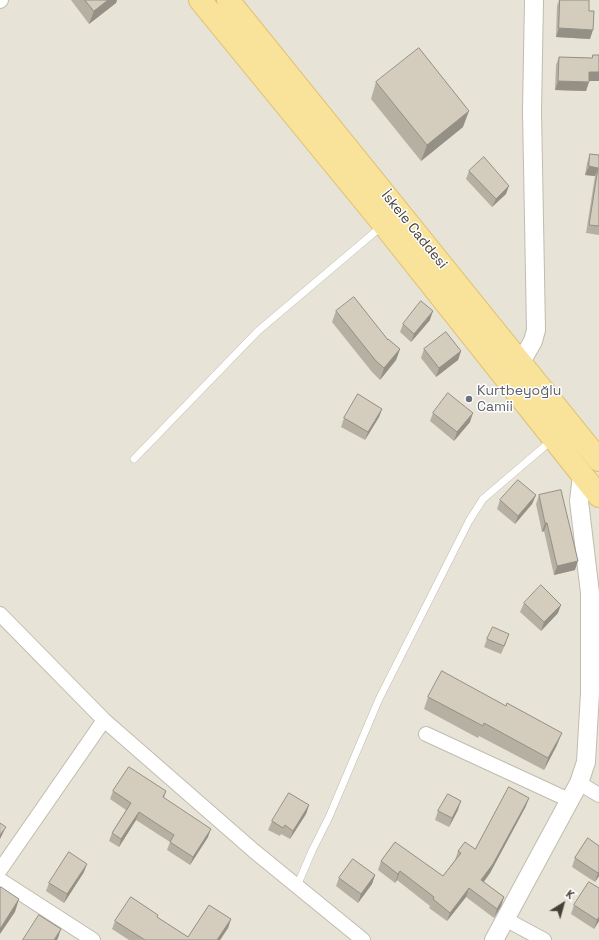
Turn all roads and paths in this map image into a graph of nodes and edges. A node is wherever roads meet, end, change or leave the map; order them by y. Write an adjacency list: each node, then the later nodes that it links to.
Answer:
1 (200, 0): 4 (main road)
2 (228, 0): 5 (main road, İskele Caddesi)
3 (534, 0): 5 (street)
4 (384, 225): 6 (main road); 8 (lane)
5 (521, 362): 7 (main road, İskele Caddesi)
6 (554, 439): 9 (main road); 21 (lane)
7 (598, 454)
8 (134, 459)
9 (582, 475): 10 (main road); 12 (street)
10 (599, 496)
11 (599, 573): 12 (street)
12 (590, 593): 16 (street)
13 (0, 614): 14 (street)
14 (104, 720): 19 (street); 21 (street)
15 (426, 734): 18 (street)
16 (579, 783): 17 (street); 18 (street)
17 (599, 795)
18 (570, 800): 22 (street)
19 (0, 870)
20 (0, 880): 23 (street)
21 (297, 886): 24 (street)
22 (505, 919): 25 (street); 26 (street)
23 (93, 940)
24 (363, 940)
25 (494, 940)
26 (544, 940)

